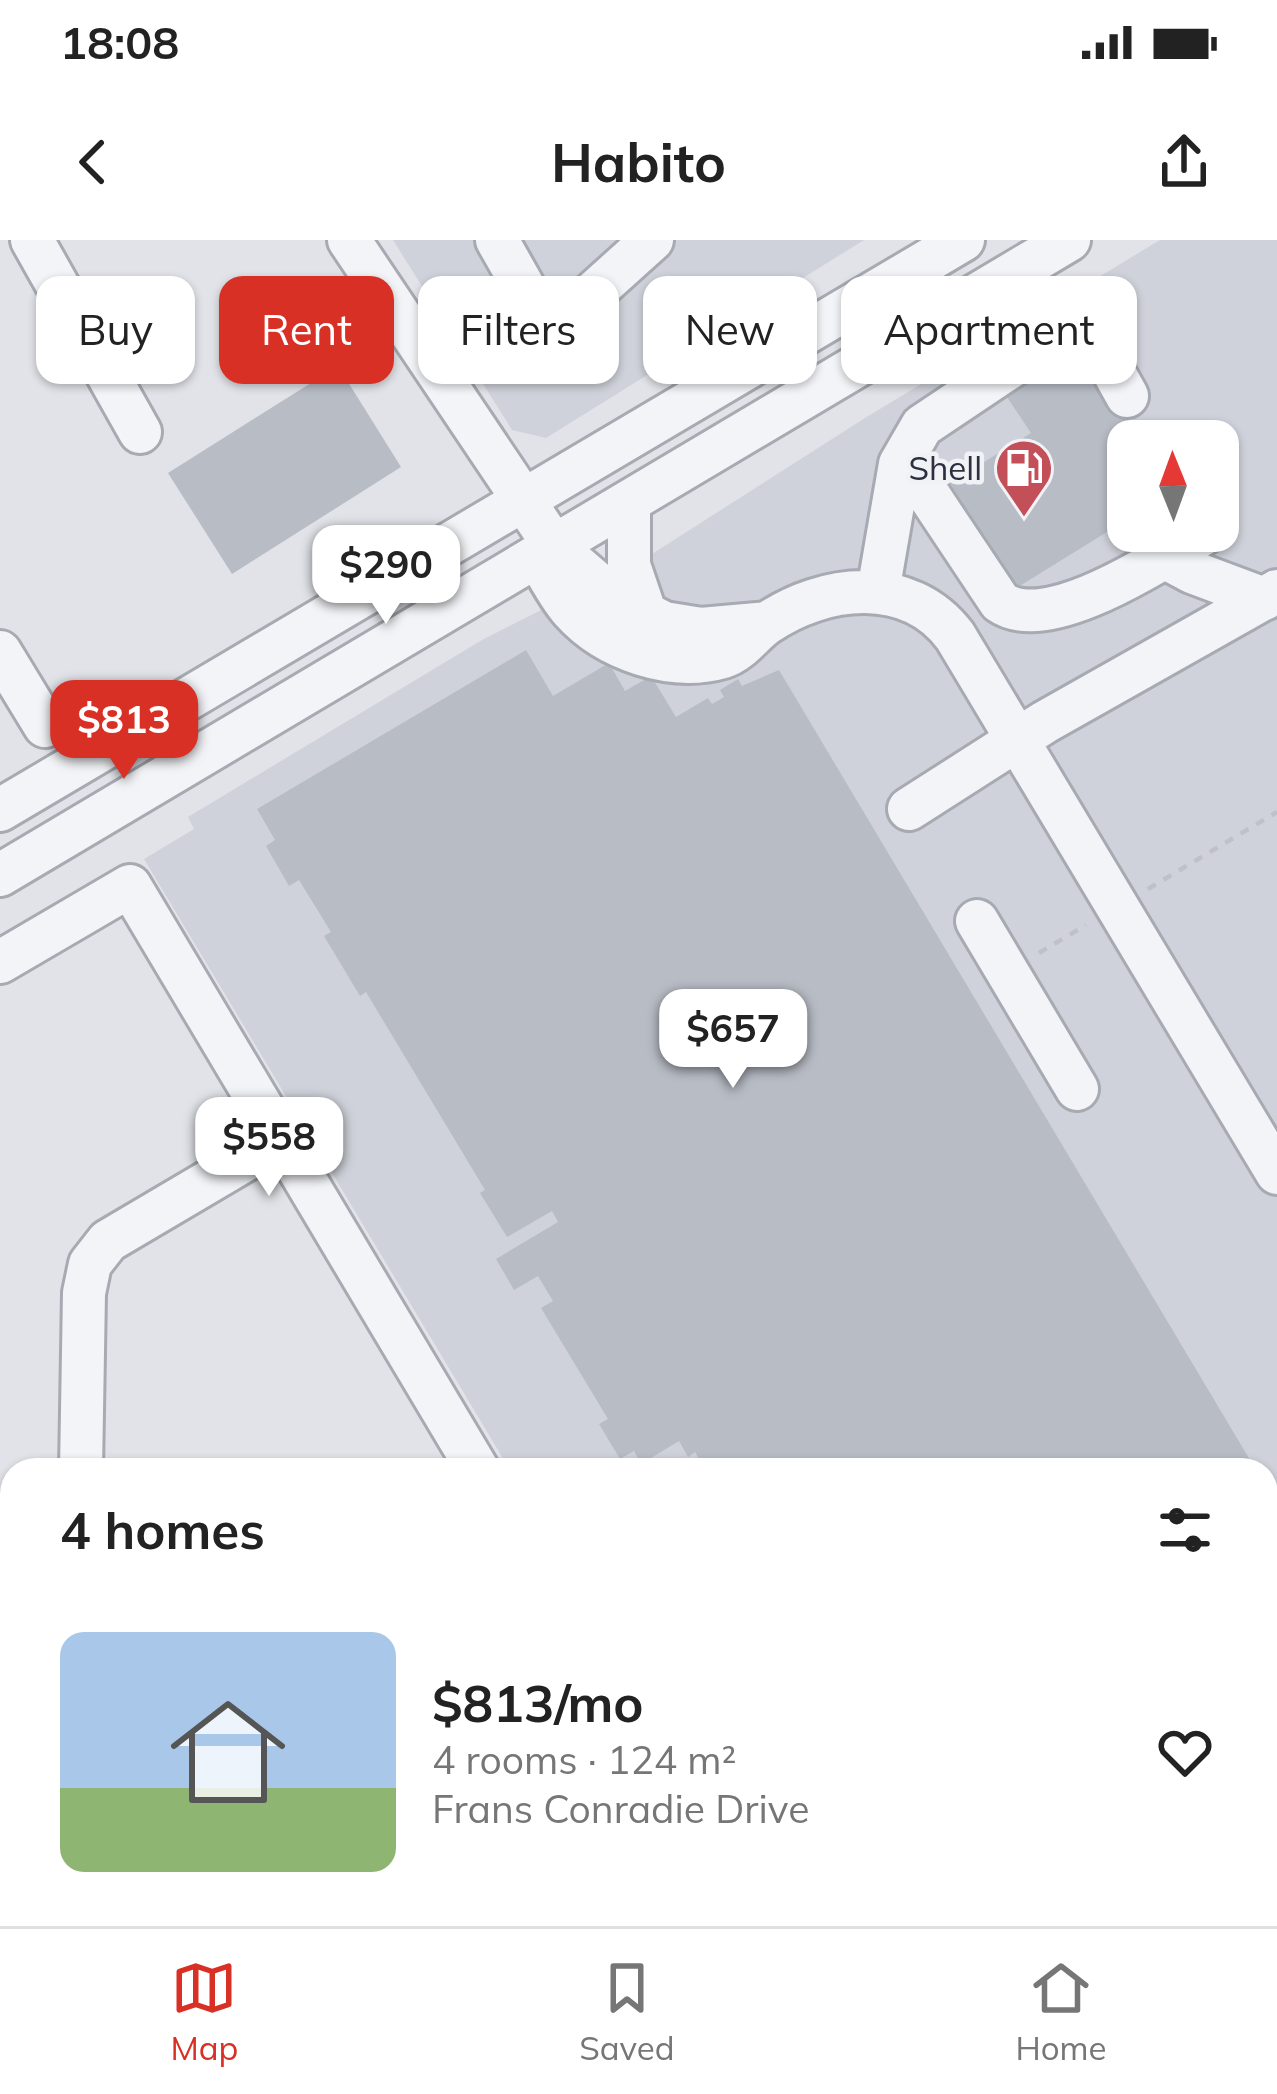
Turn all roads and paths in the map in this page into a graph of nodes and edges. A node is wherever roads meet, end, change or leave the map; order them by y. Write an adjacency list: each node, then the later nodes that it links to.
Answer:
1 (32, 240): 8 (street)
2 (350, 240): 10 (street)
3 (497, 240): 4 (street)
4 (652, 240)
5 (962, 240): 10 (street)
6 (1069, 240): 11 (street)
7 (1127, 396): 9 (street)
8 (140, 432)
9 (900, 464): 14 (street); 15 (street)
10 (524, 500): 12 (street); 24 (street)
11 (629, 502): 12 (street); 17 (street)
12 (546, 552): 17 (street); 18 (street); 25 (street)
13 (1189, 552): 14 (street)
14 (1178, 565): 16 (street); 19 (street)
15 (878, 592): 18 (street); 22 (street)
16 (1270, 595): 19 (street)
17 (646, 615): 18 (street)
18 (767, 623)
19 (1203, 633): 22 (street)
20 (0, 652): 21 (street)
21 (45, 725)
22 (1018, 741): 23 (street); 30 (street)
23 (910, 809)
24 (0, 810)
25 (0, 875)
26 (977, 921): 28 (street)
27 (0, 962): 29 (street)
28 (1077, 1089)
29 (279, 1140): 31 (street); 32 (street)
30 (1277, 1173)
31 (81, 1458)
32 (471, 1458)

